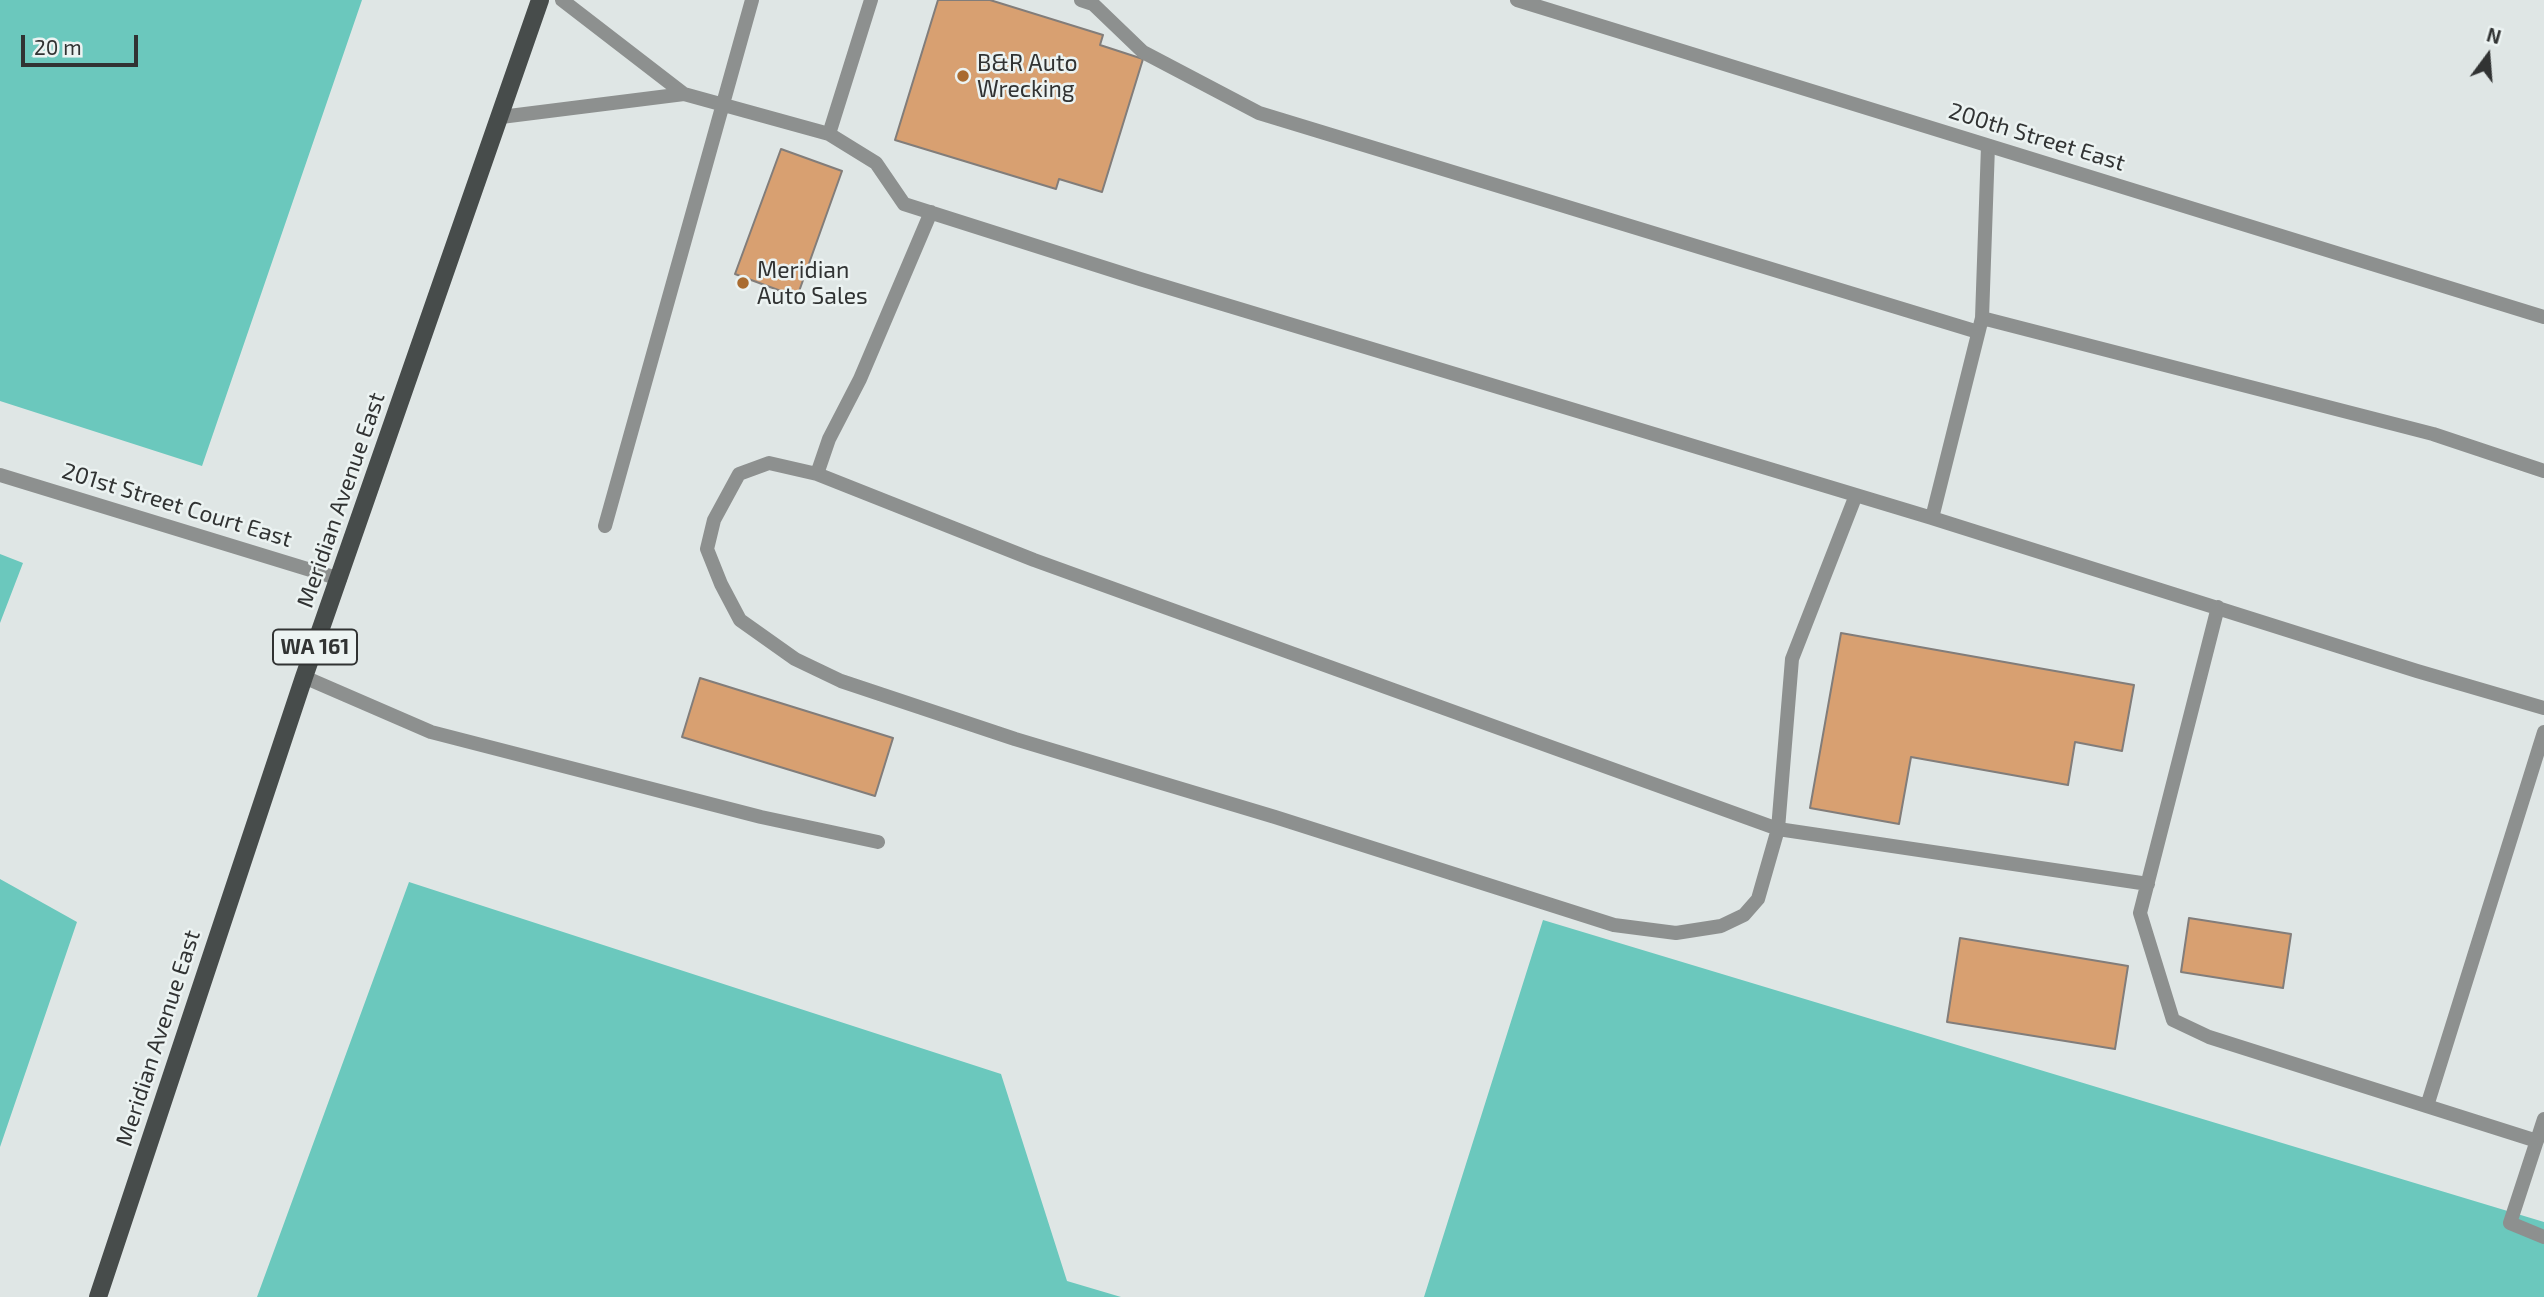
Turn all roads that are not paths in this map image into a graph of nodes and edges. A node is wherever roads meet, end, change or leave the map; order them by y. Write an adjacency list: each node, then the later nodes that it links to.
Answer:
1 (540, 0): 9 (main road, Meridian Avenue East / WA 161)
2 (562, 0): 7 (street)
3 (752, 0): 8 (street)
4 (871, 0): 10 (street)
5 (1081, 0): 14 (street)
6 (1517, 0): 11 (street, 200th Street East)
7 (684, 94): 8 (street); 9 (street)
8 (721, 104): 10 (street); 20 (street)
9 (501, 117): 21 (main road, Meridian Avenue East / WA 161)
10 (829, 134): 12 (street)
11 (1988, 146): 13 (street, 200th Street East); 14 (street)
12 (931, 212): 16 (street); 18 (street)
13 (2544, 317)
14 (1980, 325): 15 (street); 19 (street)
15 (2544, 471)
16 (817, 474): 26 (street); 26 (street)
17 (0, 475): 21 (street, 201st Street Court East)
18 (1857, 495): 19 (street); 26 (street)
19 (1932, 518): 22 (street)
20 (605, 526)
21 (340, 579): 23 (main road, Meridian Avenue East / WA 161)
22 (2218, 607): 24 (street); 28 (street)
23 (304, 677): 27 (street); 33 (main road, Meridian Avenue East / WA 161)
24 (2544, 708)
25 (2544, 732): 29 (street)
26 (1778, 830): 28 (street)
27 (878, 842)
28 (2148, 884): 29 (street)
29 (2427, 1106): 31 (street)
30 (2544, 1119): 31 (street)
31 (2537, 1141): 32 (street)
32 (2544, 1237)
33 (98, 1297)

